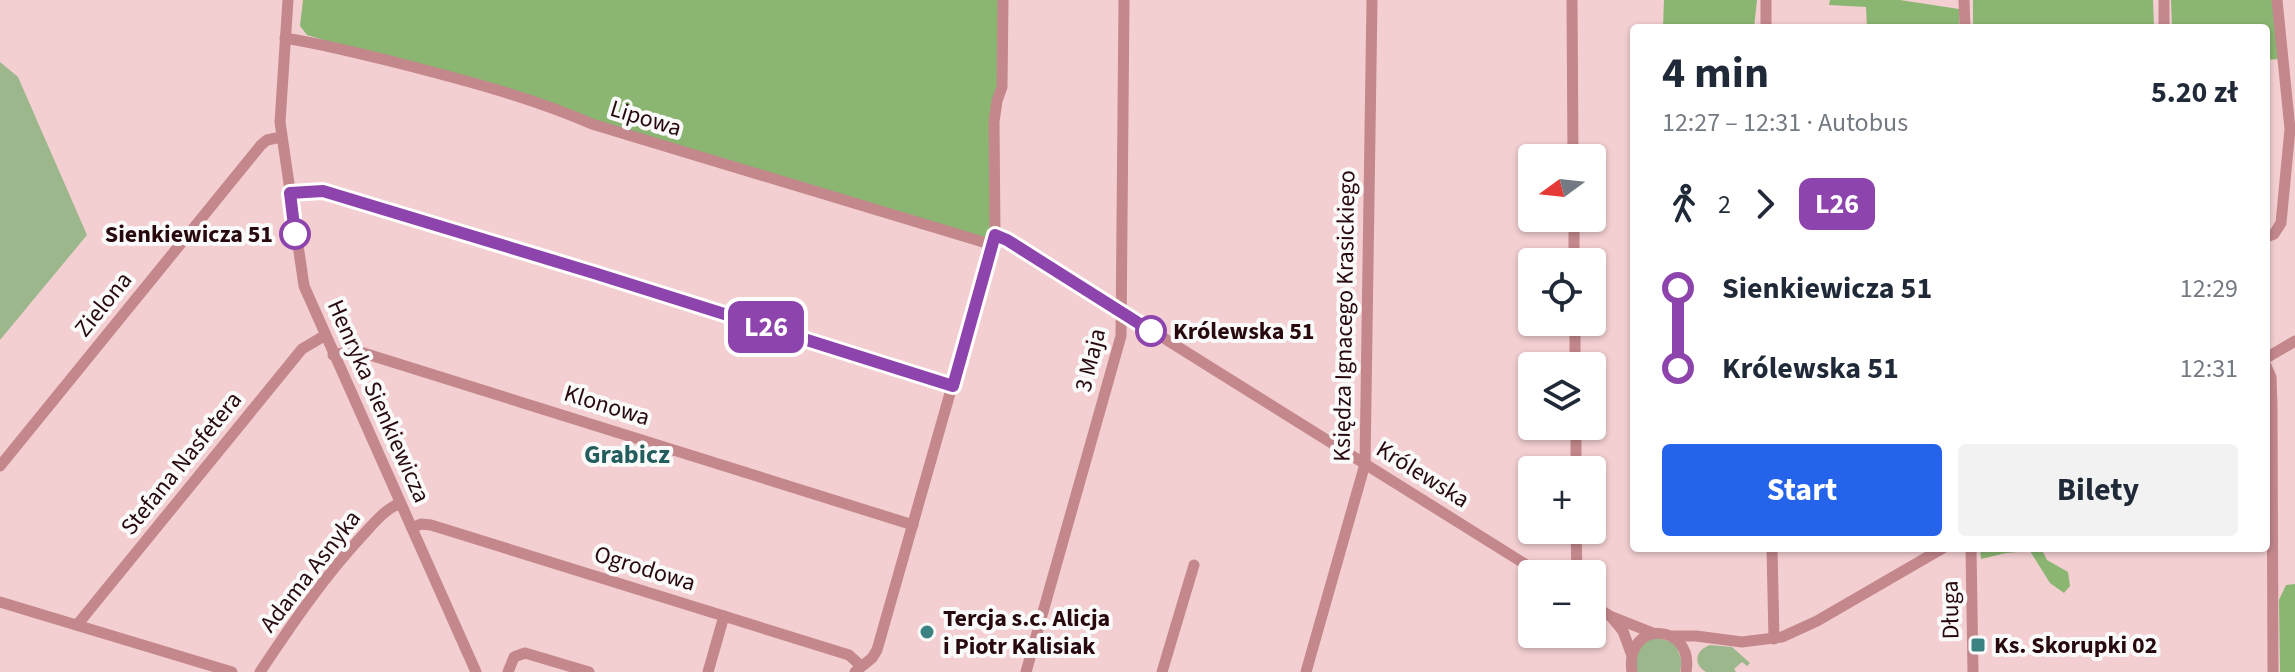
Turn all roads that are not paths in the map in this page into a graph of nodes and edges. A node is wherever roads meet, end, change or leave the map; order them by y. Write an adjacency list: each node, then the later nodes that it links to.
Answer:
1 (288, 0): 13 (street)
2 (1003, 0): 18 (street)
3 (1124, 0): 19 (street, 3 Maja)
4 (1372, 0): 26 (street, Księdza Ignacego Krasickiego)
5 (1572, 0): 15 (street)
6 (1766, 0): 10 (street)
7 (1964, 0): 11 (street)
8 (2164, 0): 12 (street)
9 (2277, 0): 17 (street)
10 (1766, 24)
11 (1965, 24)
12 (2164, 24)
13 (285, 38): 14 (street); 18 (street, Lipowa)
14 (281, 137): 16 (street, Henryka Sienkiewicza); 27 (street, Zielona)
15 (1573, 144)
16 (290, 193): 20 (street, Henryka Sienkiewicza); 25 (street)
17 (2270, 236)
18 (994, 240): 19 (street, Królewska); 25 (street)
19 (1123, 313): 26 (street, Królewska); 54 (street, 3 Maja)
20 (324, 336): 22 (street, Henryka Sienkiewicza); 40 (street, Stefana Nasfetera)
21 (2295, 341): 23 (street)
22 (333, 355): 28 (street, Henryka Sienkiewicza); 29 (street, Klonowa)
23 (2270, 356)
24 (2270, 375): 60 (street)
25 (953, 386): 29 (street)
26 (1365, 464): 34 (street, Królewska); 56 (street, Księdza Ignacego Krasickiego)
27 (0, 466)
28 (400, 503): 30 (street, Henryka Sienkiewicza); 49 (street, Adama Asnyka)
29 (913, 525): 47 (street)
30 (412, 528): 38 (street, Ogrodowa); 50 (street, Henryka Sienkiewicza)
31 (1772, 552): 44 (street)
32 (1936, 552): 44 (street)
33 (1971, 552): 59 (street, Długa)
34 (1519, 560)
35 (1194, 565): 55 (street)
36 (0, 602): 40 (street)
37 (1606, 614): 39 (street)
38 (724, 616): 47 (street, Ogrodowa); 53 (street)
39 (1610, 616): 41 (street); 45 (street)
40 (77, 625): 48 (street)
41 (1654, 633): 42 (street); 45 (street)
42 (1672, 636): 43 (street); 46 (street)
43 (1715, 639): 44 (street); 46 (street)
44 (1774, 639)
45 (1631, 654): 57 (street)
46 (1687, 664): 58 (street)
47 (858, 669)
48 (232, 672)
49 (260, 672)
50 (476, 672)
51 (508, 672): 52 (street)
52 (589, 672)
53 (708, 672)
54 (1026, 672)
55 (1162, 672)
56 (1306, 672)
57 (1632, 672)
58 (1698, 672)
59 (1973, 672)
60 (2273, 672)

